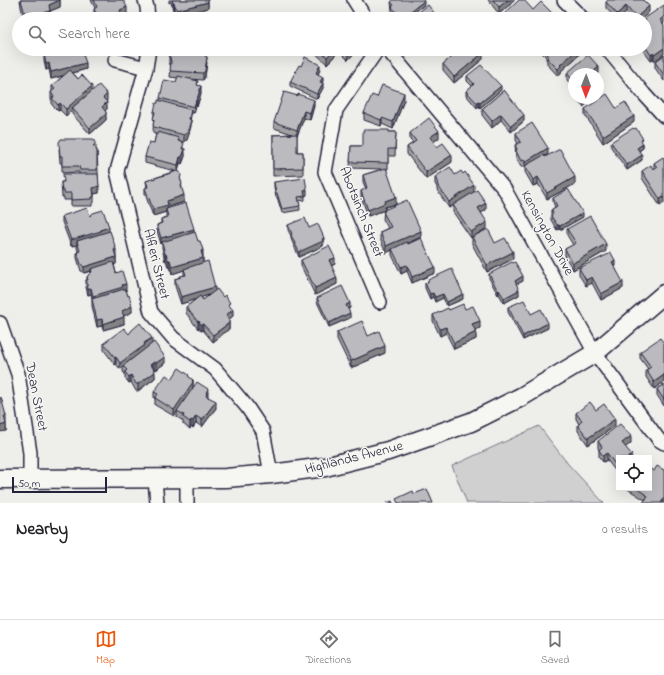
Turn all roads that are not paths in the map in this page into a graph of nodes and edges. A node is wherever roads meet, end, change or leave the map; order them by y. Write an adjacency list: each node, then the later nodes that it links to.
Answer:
1 (145, 0): 4 (street)
2 (354, 0): 5 (street)
3 (564, 0): 6 (street)
4 (148, 12)
5 (362, 12)
6 (576, 12)
7 (148, 56): 12 (street, Alfieri Street)
8 (373, 56): 15 (street, Abotsinch Street)
9 (393, 56): 17 (street, Kensington Drive)
10 (614, 56): 13 (street)
11 (115, 60): 12 (street)
12 (146, 68): 19 (street, Alfieri Street)
13 (664, 116)
14 (664, 294): 17 (main road, Highlands Avenue)
15 (380, 302)
16 (0, 323): 21 (street, Dean Street)
17 (595, 353): 18 (street, Kensington Drive); 19 (main road, Highlands Avenue)
18 (664, 443)
19 (271, 474): 23 (main road, Highlands Avenue)
20 (0, 479): 21 (main road, Highlands Avenue)
21 (30, 479): 22 (main road, Highlands Avenue)
22 (155, 479): 23 (main road, Highlands Avenue); 24 (street)
23 (187, 479): 25 (street)
24 (157, 503)
25 (187, 503)

